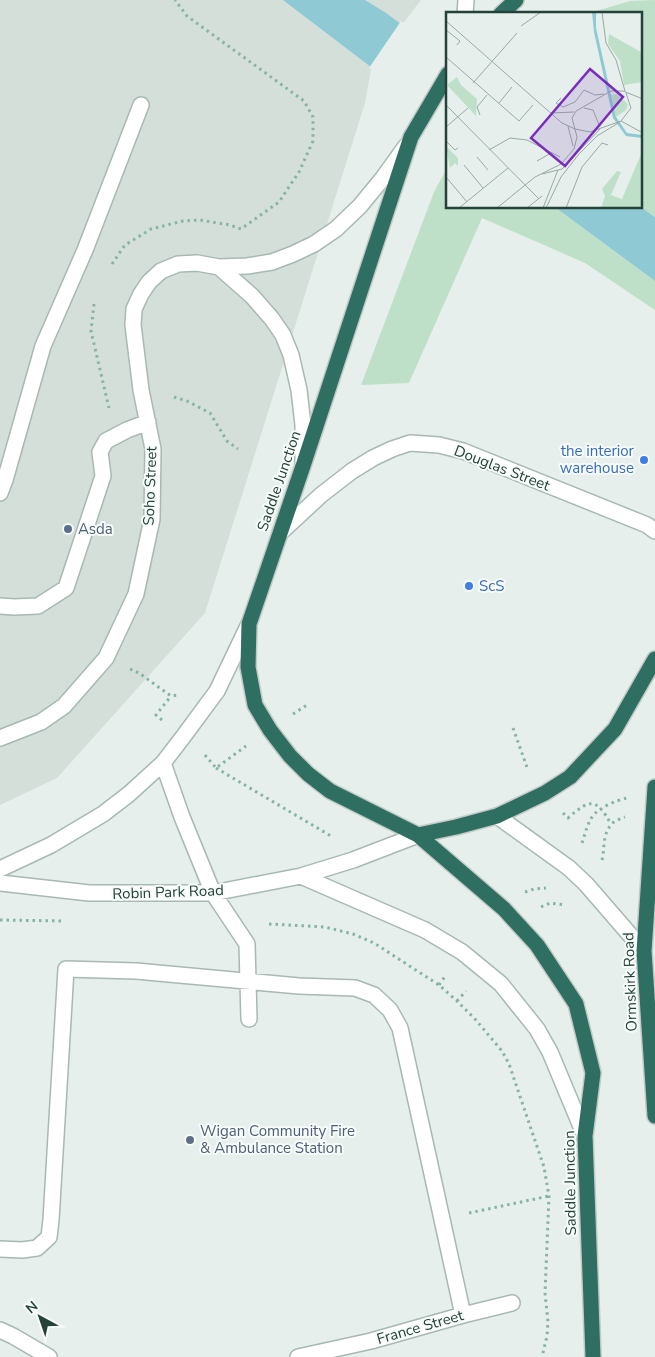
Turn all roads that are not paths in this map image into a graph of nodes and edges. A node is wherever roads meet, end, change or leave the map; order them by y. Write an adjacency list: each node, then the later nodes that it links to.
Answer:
1 (516, 0): 2 (highway)
2 (504, 12)
3 (446, 77): 5 (highway, Saddle Junction)
4 (142, 105): 9 (street)
5 (411, 138): 6 (street, Soho Street); 8 (highway, Saddle Junction)
6 (219, 266): 7 (street, Soho Street); 8 (street)
7 (148, 422): 12 (street); 15 (street, Soho Street)
8 (303, 466): 11 (highway, Saddle Junction)
9 (0, 493)
10 (655, 531): 11 (street, Douglas Street)
11 (280, 533): 13 (highway, Saddle Junction)
12 (0, 606)
13 (249, 624): 16 (street); 19 (highway, Saddle Junction)
14 (655, 659): 18 (highway)
15 (0, 738)
16 (162, 762): 20 (street); 23 (street)
17 (655, 787): 24 (highway, Ormskirk Road)
18 (497, 816): 19 (highway); 24 (street)
19 (418, 835): 21 (street, Robin Park Road); 28 (highway, Saddle Junction)
20 (0, 869)
21 (301, 876): 23 (street, Robin Park Road); 28 (street)
22 (0, 883): 23 (street, Robin Park Road)
23 (213, 893): 25 (street)
24 (644, 950): 27 (highway, Ormskirk Road)
25 (248, 981): 26 (street); 29 (street); 31 (street)
26 (248, 1019)
27 (655, 1116)
28 (585, 1136): 37 (highway, Saddle Junction)
29 (0, 1248)
30 (512, 1303): 31 (street, France Street)
31 (463, 1315): 33 (street, France Street)
32 (0, 1330): 34 (street)
33 (371, 1341): 35 (street, France Street); 36 (street)
34 (49, 1357)
35 (298, 1357)
36 (365, 1357)
37 (593, 1357)

